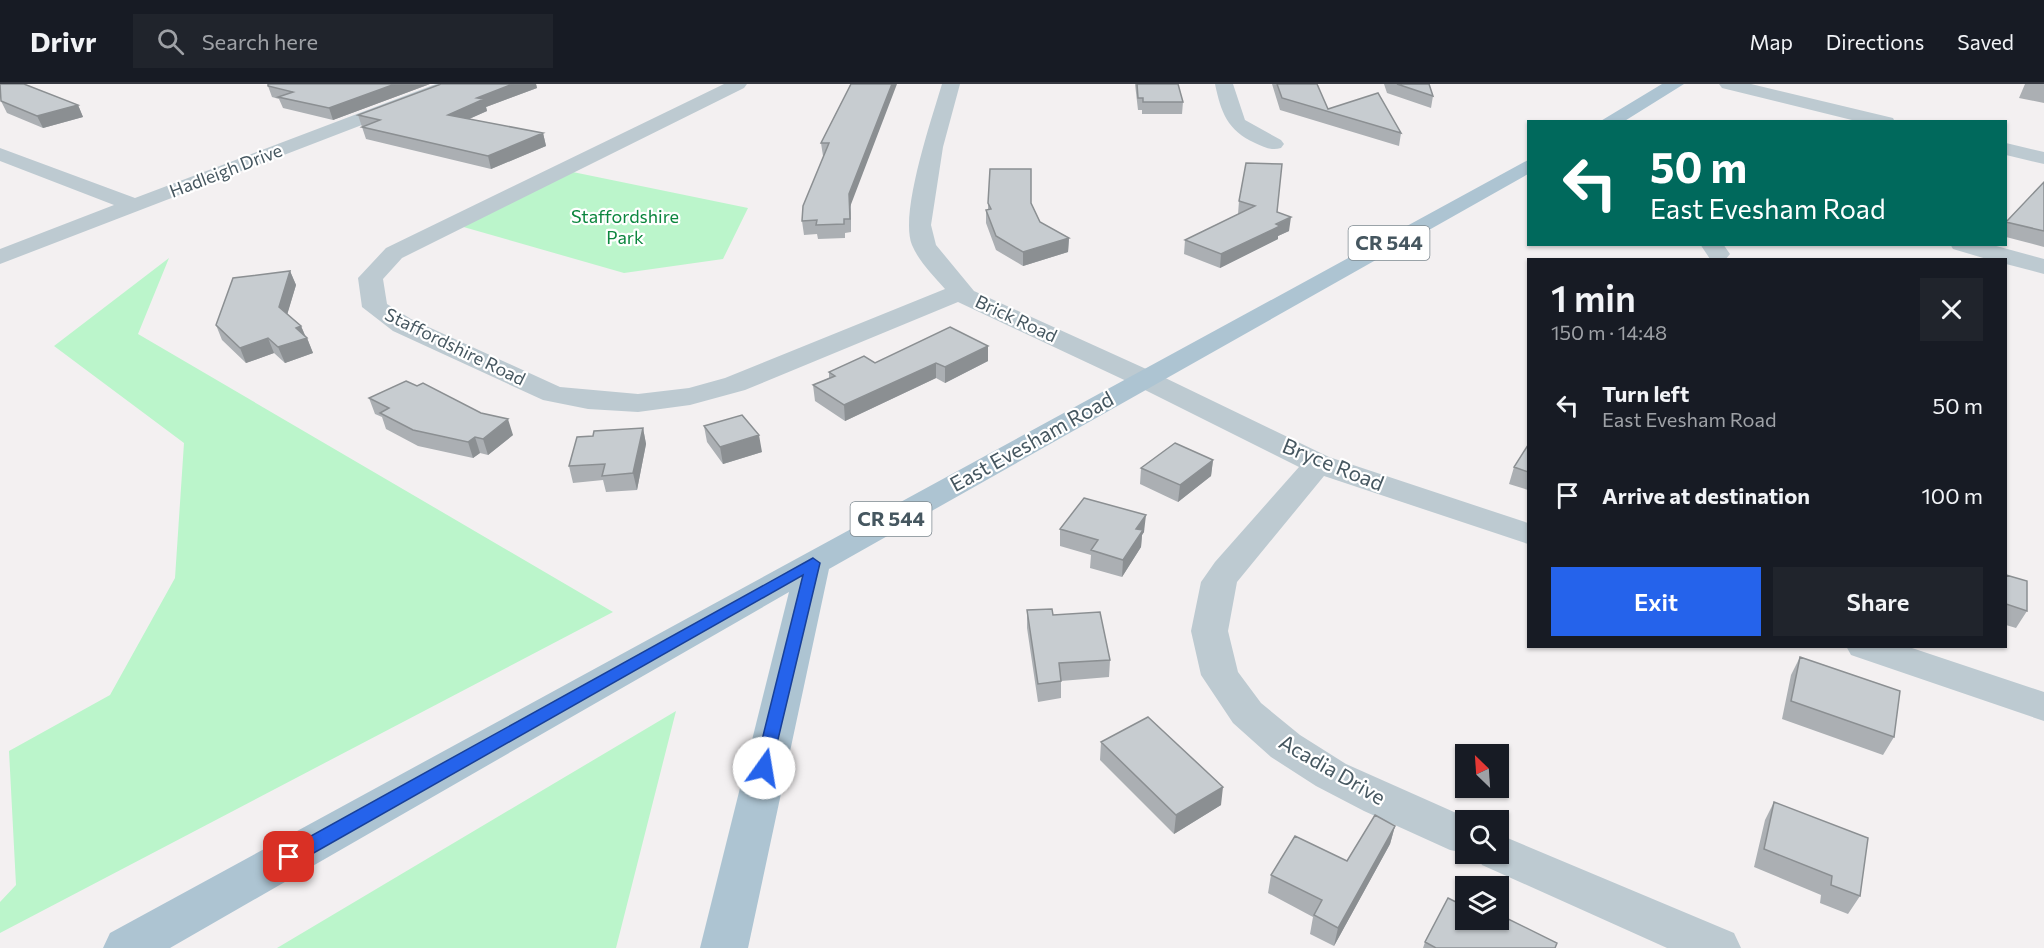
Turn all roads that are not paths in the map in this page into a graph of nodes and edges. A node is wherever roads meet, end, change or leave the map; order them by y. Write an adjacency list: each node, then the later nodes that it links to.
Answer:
1 (452, 84): 15 (street, Hadleigh Drive)
2 (738, 84): 19 (street, Staffordshire Road)
3 (951, 84): 19 (street, Brick Road)
4 (1224, 84): 10 (street)
5 (1675, 84): 8 (main road)
6 (1728, 84): 7 (street)
7 (1841, 117): 9 (street)
8 (1612, 120)
9 (1868, 120)
10 (1274, 144)
11 (2007, 149): 13 (street)
12 (0, 154): 15 (street)
13 (2044, 158)
14 (1527, 167): 20 (main road, East Evesham Road / CR 544)
15 (136, 206): 17 (street, Hadleigh Drive)
16 (1968, 246): 18 (street)
17 (0, 257)
18 (2044, 267)
19 (961, 292): 20 (street, Brick Road)
20 (1145, 378): 21 (street, Bryce Road); 23 (main road, East Evesham Road / CR 544)
21 (1318, 464): 22 (street, Bryce Road); 26 (street, Acadia Drive)
22 (1527, 534)
23 (813, 563): 28 (main road, East Evesham Road / CR 544); 29 (main road)
24 (1870, 648): 25 (street)
25 (2044, 707)
26 (1455, 832)
27 (1509, 857): 30 (street)
28 (128, 948)
29 (724, 948)
30 (1717, 948)

